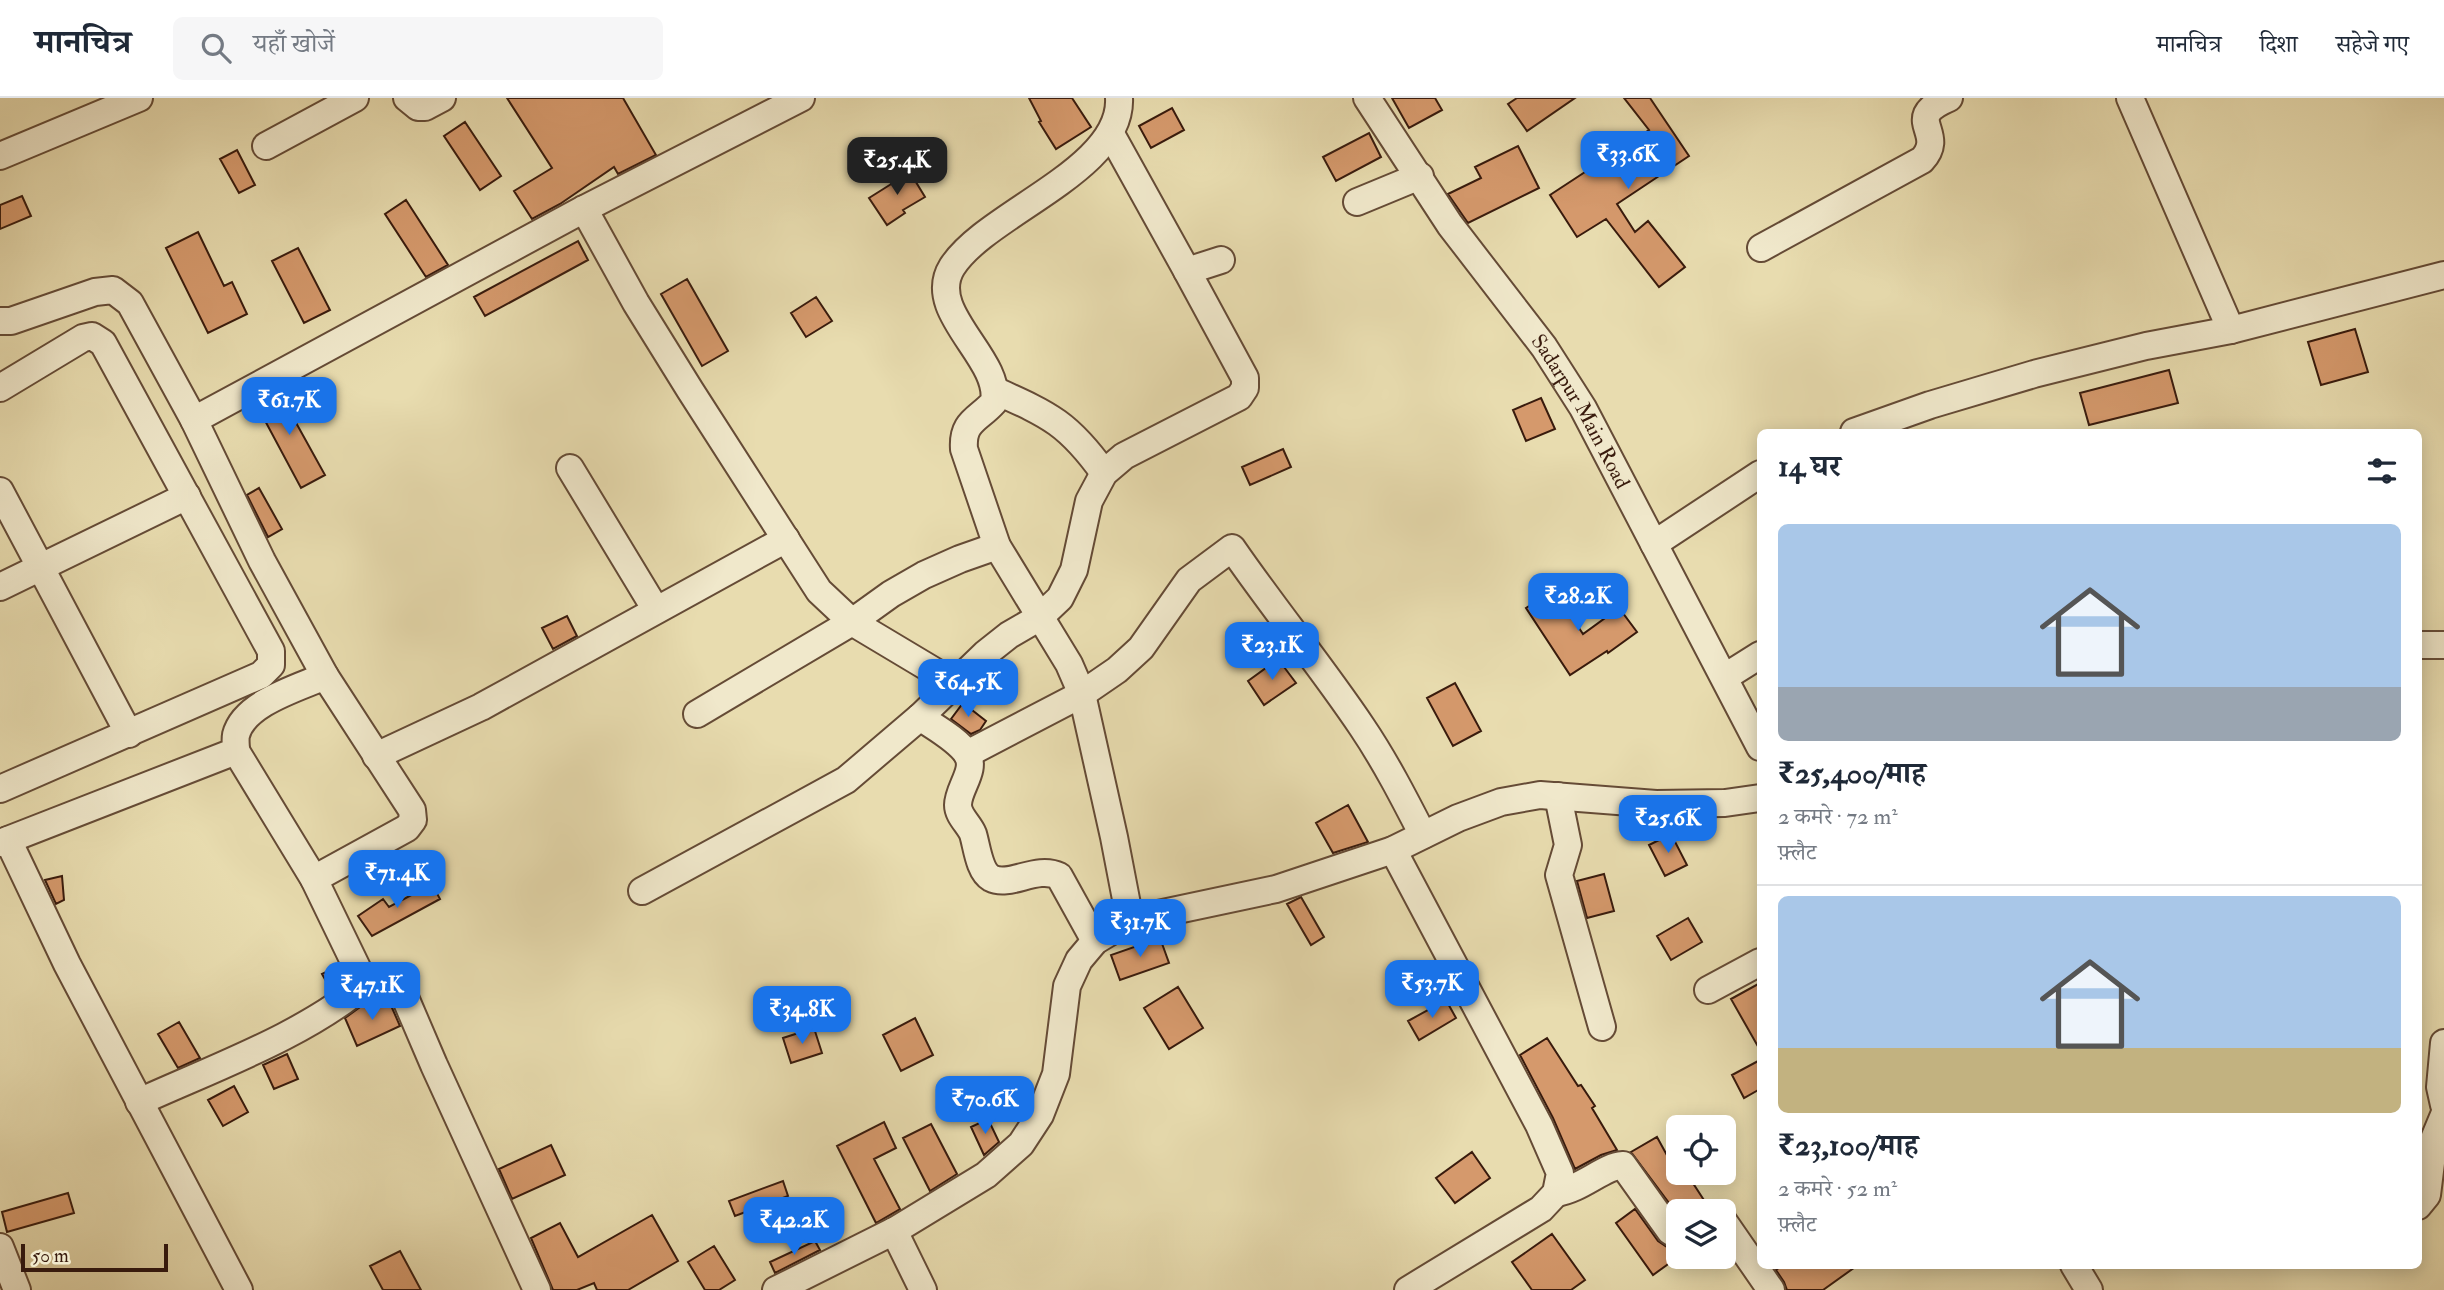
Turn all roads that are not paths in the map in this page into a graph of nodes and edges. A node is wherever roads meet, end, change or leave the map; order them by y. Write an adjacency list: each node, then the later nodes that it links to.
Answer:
1 (139, 98): 12 (street)
2 (355, 98): 11 (street)
3 (407, 98): 4 (street)
4 (442, 98)
5 (801, 98): 15 (street)
6 (1119, 98): 10 (street)
7 (1367, 98): 13 (street, Sadarpur Main Road)
8 (1949, 98): 16 (street)
9 (2130, 98): 21 (street)
10 (1111, 134): 18 (street); 23 (street)
11 (266, 146)
12 (0, 156)
13 (1420, 176): 14 (street); 32 (street, Sadarpur Main Road)
14 (1357, 202)
15 (584, 209): 24 (street); 31 (street)
16 (1761, 248)
17 (1221, 260): 18 (street)
18 (1187, 271): 27 (street)
19 (2444, 275): 21 (street)
20 (0, 321): 24 (street)
21 (2231, 330): 25 (street)
22 (0, 388): 30 (street)
23 (996, 391): 27 (street); 33 (street)
24 (194, 420): 42 (street)
25 (1862, 429)
26 (570, 468): 36 (street)
27 (1104, 473): 37 (street)
28 (1757, 476): 32 (street)
29 (0, 491): 34 (street)
30 (187, 496): 34 (street); 48 (street)
31 (786, 539): 36 (street); 38 (street)
32 (1654, 544): 43 (street, Sadarpur Main Road)
33 (997, 546): 37 (street); 38 (street)
34 (40, 567): 35 (street); 48 (street)
35 (0, 587)
36 (656, 610): 52 (street)
37 (1040, 617): 44 (street); 45 (street)
38 (852, 622): 44 (street); 46 (street)
39 (2422, 645): 40 (street)
40 (2444, 645)
41 (1757, 657): 43 (street)
42 (326, 676): 50 (street); 52 (street)
43 (1725, 677): 49 (street, Sadarpur Main Road)
44 (954, 683): 47 (street)
45 (1082, 694): 51 (street); 56 (street); 61 (street)
46 (697, 714)
47 (920, 717): 51 (street); 60 (street)
48 (129, 734): 53 (street)
49 (1757, 741)
50 (236, 751): 57 (street); 59 (street)
51 (967, 754): 62 (street)
52 (376, 756): 59 (street)
53 (0, 789)
54 (1558, 796): 55 (street); 56 (street); 66 (street)
55 (1757, 798)
56 (1423, 835): 58 (street)
57 (4, 841): 68 (street)
58 (1393, 850): 61 (street); 71 (street)
59 (314, 879): 64 (street)
60 (642, 891)
61 (1130, 920): 62 (street)
62 (1095, 941): 74 (street)
63 (1757, 964): 65 (street)
64 (367, 982): 68 (street); 80 (street)
65 (1708, 990)
66 (1602, 1027)
67 (2444, 1049): 69 (street)
68 (139, 1102): 79 (street)
69 (2444, 1105)
70 (2444, 1115): 72 (street)
71 (1556, 1193): 73 (street); 83 (street)
72 (2422, 1201)
73 (1666, 1225)
74 (894, 1231): 81 (street); 82 (street)
75 (1736, 1239): 84 (street)
76 (1, 1251): 78 (street)
77 (2076, 1269): 85 (street)
78 (17, 1290)
79 (239, 1290)
80 (537, 1290)
81 (776, 1290)
82 (923, 1290)
83 (1408, 1290)
84 (1771, 1290)
85 (2089, 1290)

